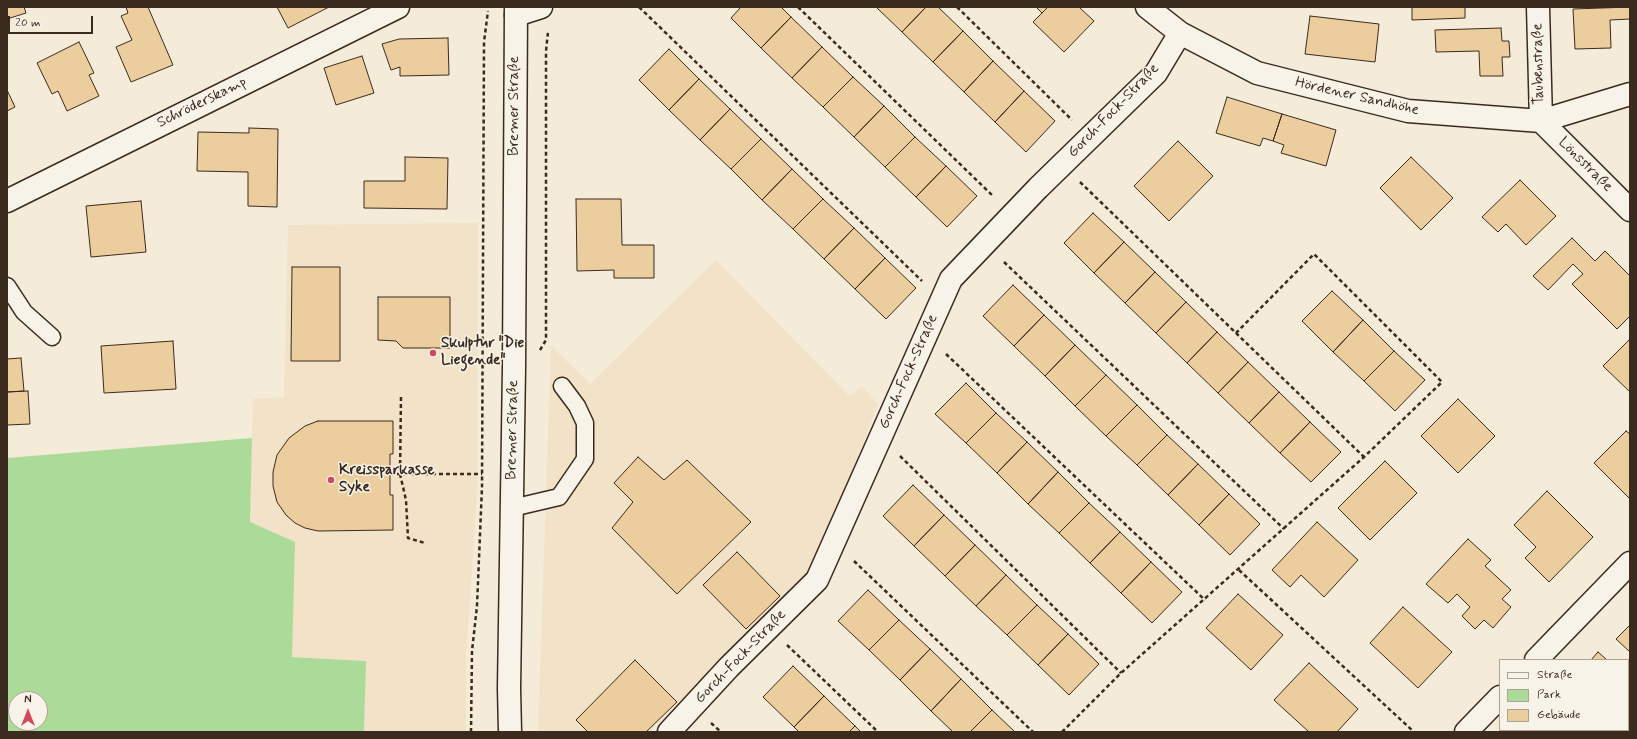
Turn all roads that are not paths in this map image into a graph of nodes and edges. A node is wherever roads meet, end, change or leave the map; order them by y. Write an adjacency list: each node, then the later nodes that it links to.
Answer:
1 (398, 7): 9 (street, Schröderskamp)
2 (541, 7): 5 (street)
3 (1147, 7): 6 (street, Hördener Sandhöhe)
4 (1538, 7): 8 (street, Taubenstraße)
5 (516, 11): 14 (street, Bremer Straße)
6 (1180, 32): 8 (street, Hördener Sandhöhe); 19 (street, Gorch-Fock-Straße)
7 (1630, 94): 8 (street, Hördener Sandhöhe)
8 (1541, 121): 10 (street, Lönsstraße)
9 (7, 201)
10 (1630, 210)
11 (7, 286): 12 (lane)
12 (52, 337)
13 (562, 386): 14 (lane)
14 (512, 508): 18 (street, Bremer Straße)
15 (1630, 562): 16 (street)
16 (1537, 659)
17 (1499, 698): 20 (street)
18 (510, 732)
19 (669, 732)
20 (1466, 732)

